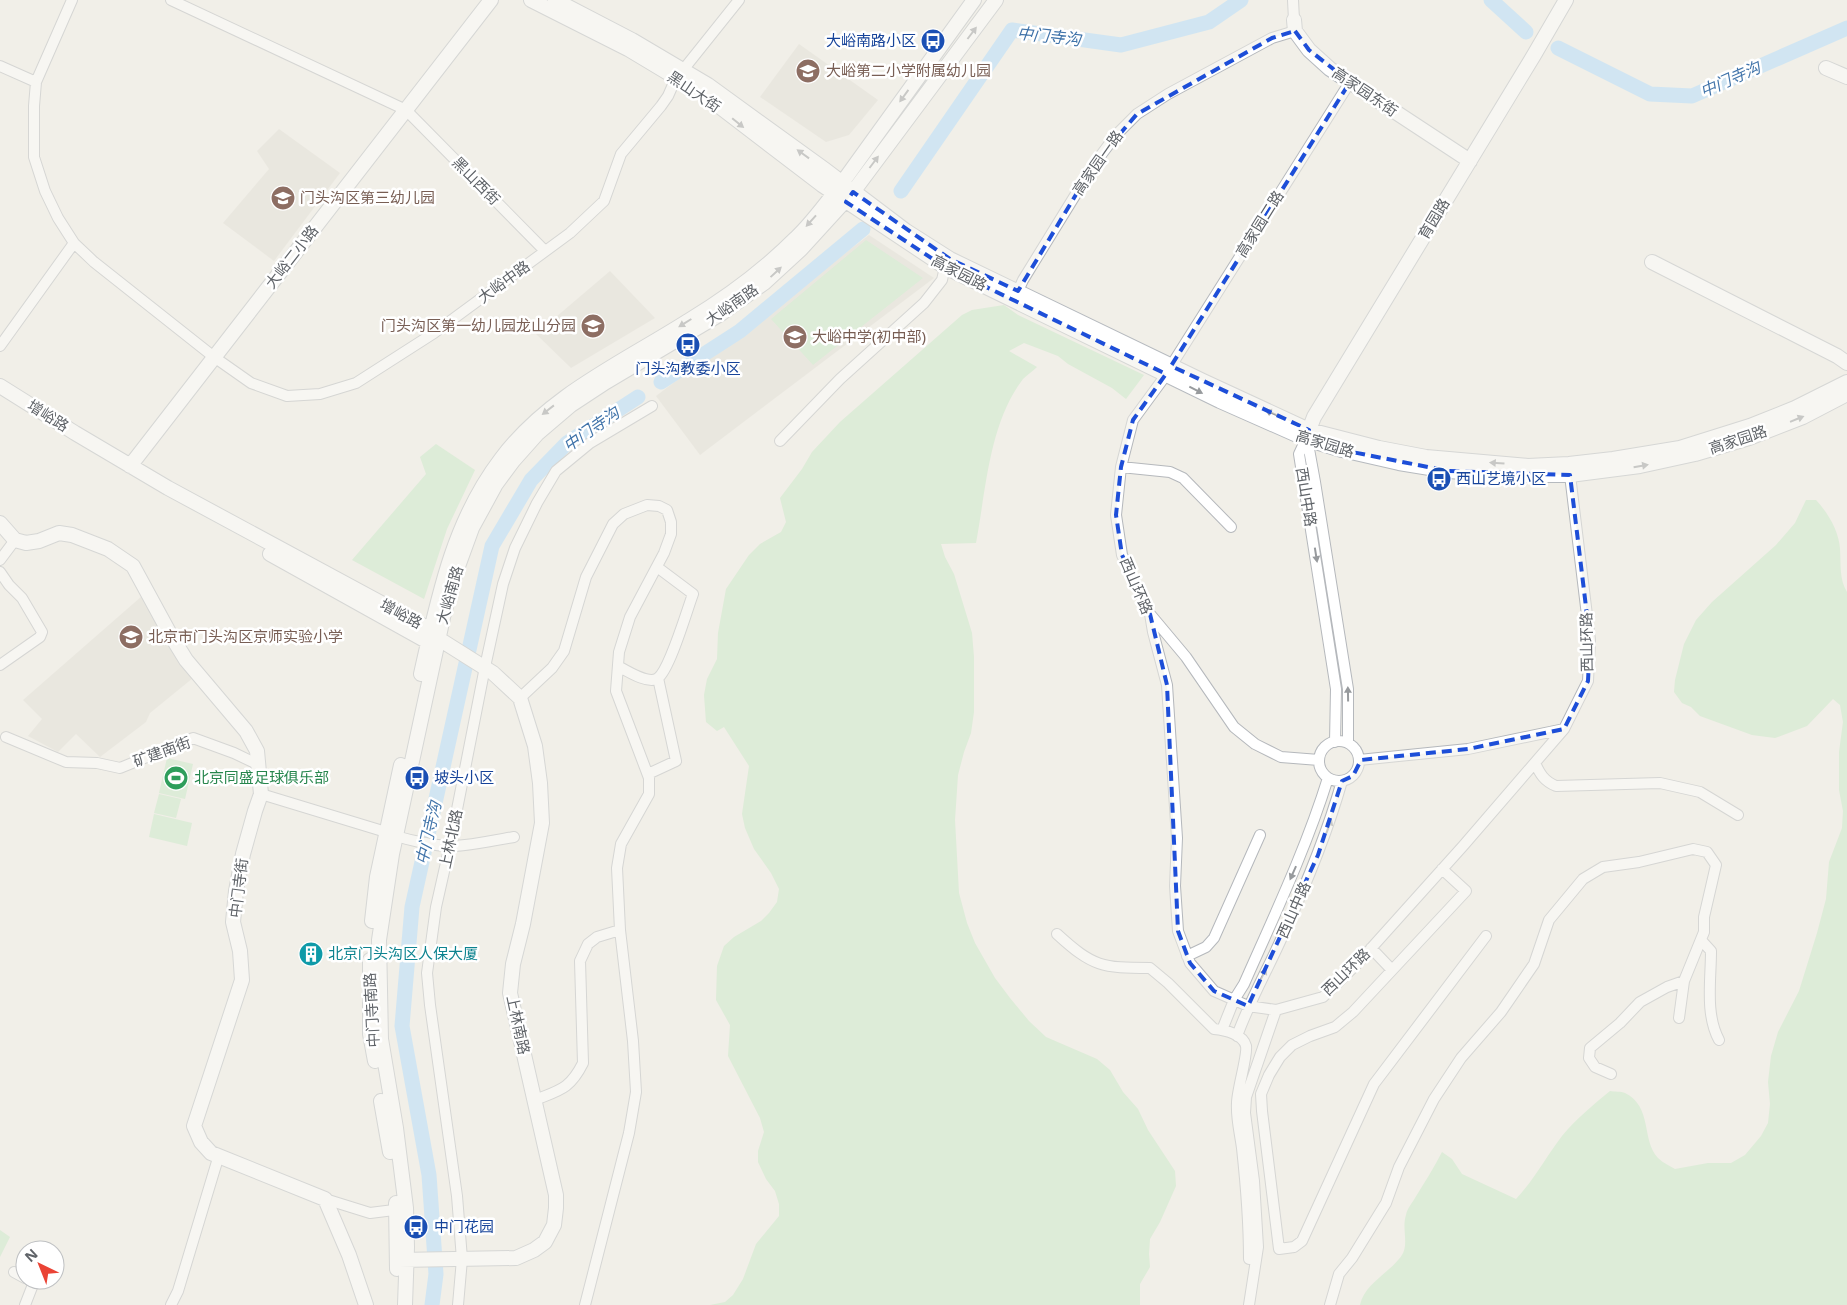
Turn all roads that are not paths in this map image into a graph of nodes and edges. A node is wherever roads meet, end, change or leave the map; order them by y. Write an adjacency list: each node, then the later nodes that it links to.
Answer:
1 (72, 0): 16 (street)
2 (171, 0): 18 (street)
3 (491, 0): 18 (main road, 大峪二小路)
4 (531, 0): 14 (main road, 黑山大街)
5 (555, 0): 14 (main road, 黑山大街)
6 (739, 0): 14 (street, 大峪中路)
7 (974, 0): 20 (main road, 大峪南路, one-way to 20)
8 (996, 0): 21 (main road, 大峪南路, one-way to 8)
9 (1293, 0): 11 (street)
10 (1566, 0): 19 (main road, 育园路)
11 (1294, 25): 17 (main road, 高家园东街); 26 (street, 高家园一路)
12 (0, 66): 16 (street)
13 (1826, 68): 15 (main road)
14 (680, 74): 20 (main road, 黑山大街); 23 (street, 大峪中路)
15 (1847, 77)
16 (36, 82): 22 (street, 大峪中路)
17 (1350, 82): 19 (main road, 高家园东街); 30 (street, 高家园二路)
18 (406, 110): 23 (street, 黑山西街); 28 (main road, 大峪二小路)
19 (1470, 161): 36 (main road, 育园路)
20 (838, 188): 21 (main road, 黑山大街); 48 (main road, 大峪南路, one-way to 48)
21 (850, 197): 25 (main road, 高家园路); 26 (main road, 高家园路); 48 (main road, 大峪南路, one-way to 21)
22 (74, 243): 27 (street); 28 (street, 大峪中路)
23 (545, 251): 28 (street, 大峪中路)
24 (1652, 262): 29 (main road)
25 (945, 268): 30 (main road, 高家园路); 37 (street)
26 (1018, 291): 30 (main road, 高家园路)
27 (0, 346)
28 (214, 357): 38 (main road, 大峪二小路)
29 (1847, 363)
30 (1169, 370): 36 (main road, 高家园路); 39 (street, 西山环路)
31 (1847, 382): 36 (main road, 高家园路, one-way to 36)
32 (0, 386): 38 (main road, 增峪路)
33 (1847, 394): 40 (main road, 高家园路, one-way to 33)
34 (0, 396): 48 (main road, 增峪路)
35 (652, 406): 49 (street, 上林北路)
36 (1307, 434): 40 (main road, 高家园路); 56 (street, 西山中路, one-way to 56); 57 (street, 西山中路, one-way to 36)
37 (780, 442)
38 (130, 466): 48 (main road, 增峪路)
39 (1121, 466): 42 (street); 47 (street, 西山环路)
40 (1570, 475): 54 (street, 西山环路)
41 (0, 523): 43 (main road)
42 (1231, 527)
43 (15, 540): 44 (street); 61 (main road, 中门寺街)
44 (0, 560)
45 (657, 567): 51 (street); 52 (street); 53 (street)
46 (0, 572): 50 (street)
47 (1150, 614): 58 (street); 77 (street, 西山环路)
48 (433, 637): 49 (main road); 67 (main road, 中门寺南路)
49 (480, 664): 53 (main road); 70 (street, 上林北路)
50 (0, 666)
51 (618, 666): 52 (street); 62 (street)
52 (658, 678): 62 (street)
53 (520, 698): 88 (main road, 上林南路)
54 (1564, 728): 59 (street); 60 (street, 西山环路)
55 (6, 737): 61 (street, 矿建南街)
56 (1335, 742): 57 (street); 58 (street)
57 (1348, 743): 59 (street)
58 (1319, 760): 63 (street)
59 (1360, 760): 64 (street)
60 (1535, 763): 66 (street); 71 (street, 西山环路)
61 (259, 765): 65 (main road, 中门寺街)
62 (648, 774): 72 (street)
63 (1328, 778): 64 (street); 80 (street, 西山中路, one-way to 80)
64 (1342, 781): 81 (street, 西山中路, one-way to 64)
65 (261, 794): 67 (street); 89 (main road, 中门寺街)
66 (1738, 815)
67 (391, 834): 70 (street); 91 (main road, 中门寺南路)
68 (1260, 835): 77 (street)
69 (514, 837): 70 (street)
70 (450, 845): 92 (street, 上林北路)
71 (1442, 869): 76 (street, 西山环路); 78 (street)
72 (620, 930): 88 (street); 102 (street)
73 (1057, 934): 84 (street)
74 (1486, 936): 78 (street)
75 (1701, 940): 79 (street); 86 (street); 104 (street)
76 (1371, 948): 78 (street); 82 (street, 西山环路)
77 (1187, 956): 80 (street, 西山环路)
78 (1392, 970)
79 (1684, 981): 83 (street); 87 (street)
80 (1234, 1000): 81 (street, 西山环路); 84 (street, 西山中路)
81 (1248, 1006): 82 (street, 西山环路); 85 (street, 西山中路)
82 (1276, 1010): 103 (street)
83 (1679, 1018)
84 (1222, 1030): 85 (street)
85 (1237, 1036): 94 (street)
86 (1719, 1040)
87 (1611, 1074)
88 (535, 1100): 92 (main road, 上林南路)
89 (219, 1155): 90 (main road, 中门寺街); 97 (street)
90 (325, 1199): 91 (street); 98 (main road)
91 (401, 1209): 93 (main road, 中门寺南路)
92 (462, 1259): 93 (main road, 上林南路); 101 (street, 上林北路)
93 (408, 1260): 99 (main road, 中门寺南路); 100 (main road, 中门寺南路)
94 (1249, 1260)
95 (31, 1290): 96 (street)
96 (25, 1305)
97 (171, 1305)
98 (366, 1305)
99 (395, 1305)
100 (405, 1305)
101 (458, 1305)
102 (585, 1305)
103 (1249, 1305)
104 (1330, 1305)

